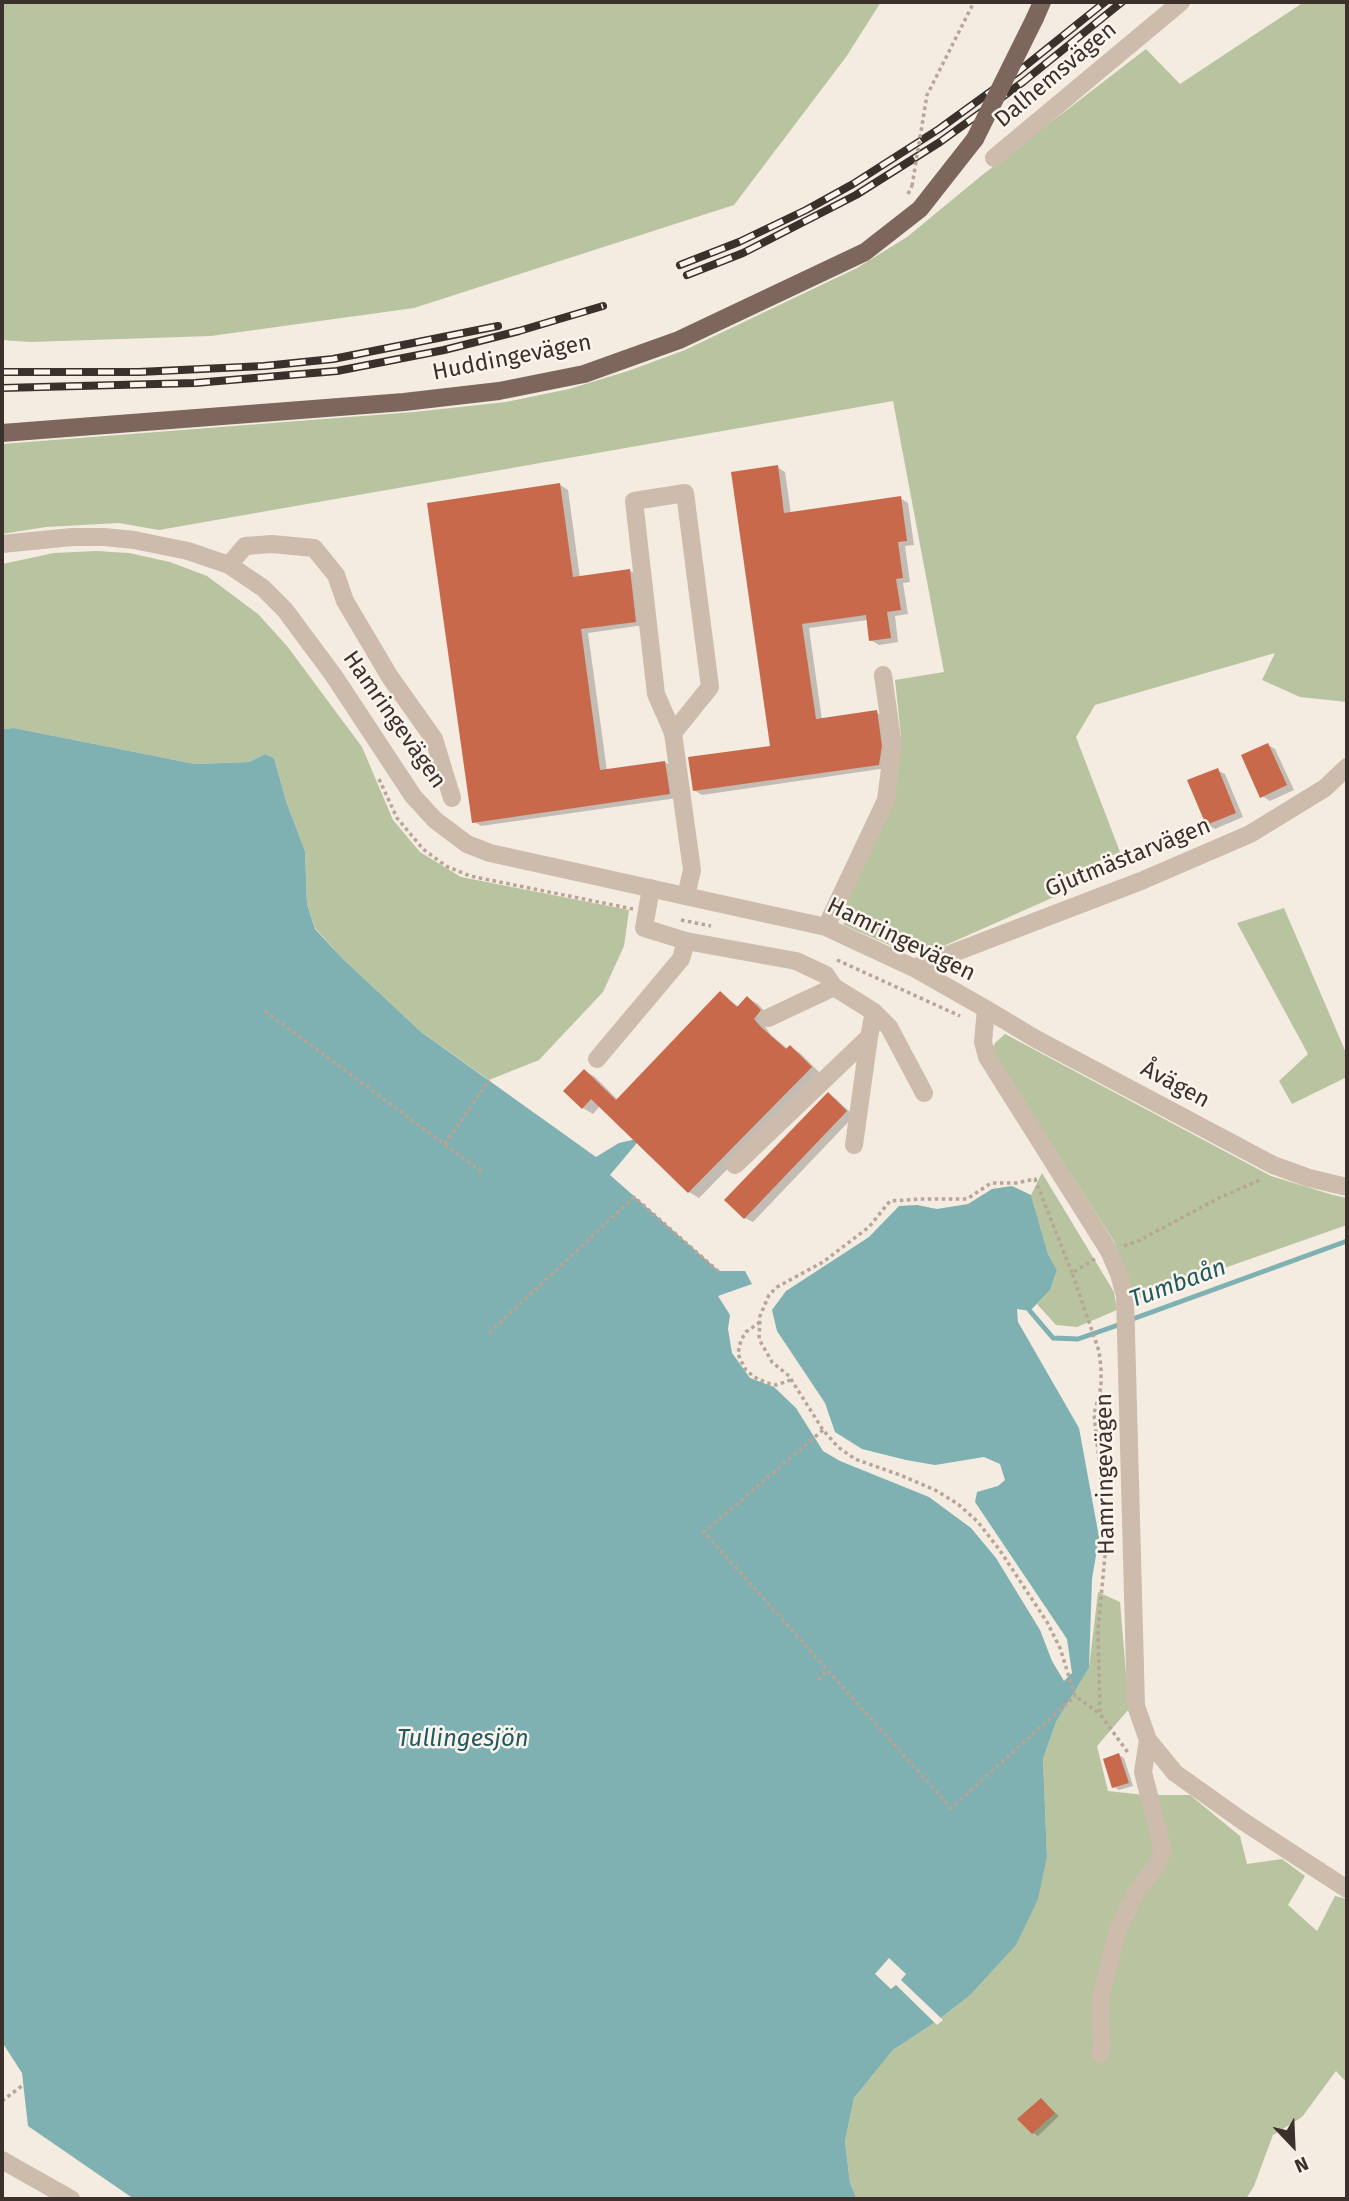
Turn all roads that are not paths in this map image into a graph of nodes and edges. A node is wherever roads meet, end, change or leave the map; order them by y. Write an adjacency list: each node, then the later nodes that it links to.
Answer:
1 (1181, 2): 3 (street, Dalhemsvägen)
2 (1039, 10): 4 (main road, Huddingevägen, bridge)
3 (994, 159)
4 (2, 433)
5 (2, 544): 6 (street, Hamringevägen)
6 (229, 565): 10 (street); 11 (street, Hamringevägen)
7 (883, 675): 13 (street)
8 (673, 733): 8 (street); 12 (street)
9 (1347, 767): 15 (street, Gjutmästarvägen)
10 (452, 798)
11 (651, 888): 12 (street, Hamringevägen); 14 (street)
12 (686, 896): 13 (street, Hamringevägen)
13 (826, 927): 15 (street, Hamringevägen)
14 (686, 942): 16 (street); 21 (street)
15 (914, 968): 17 (street, Hamringevägen)
16 (834, 988): 18 (street); 19 (street)
17 (986, 1009): 25 (street, Åvägen); 26 (street, Hamringevägen)
18 (874, 1012): 20 (street); 22 (street)
19 (768, 1018)
20 (869, 1037): 23 (street); 24 (street)
21 (597, 1059)
22 (924, 1093)
23 (853, 1145)
24 (735, 1165)
25 (1347, 1187)
26 (1148, 1740): 27 (street, Hamringevägen); 28 (street)
27 (1347, 1889)
28 (1100, 2054)
29 (2, 2160): 30 (street)
30 (71, 2199)

